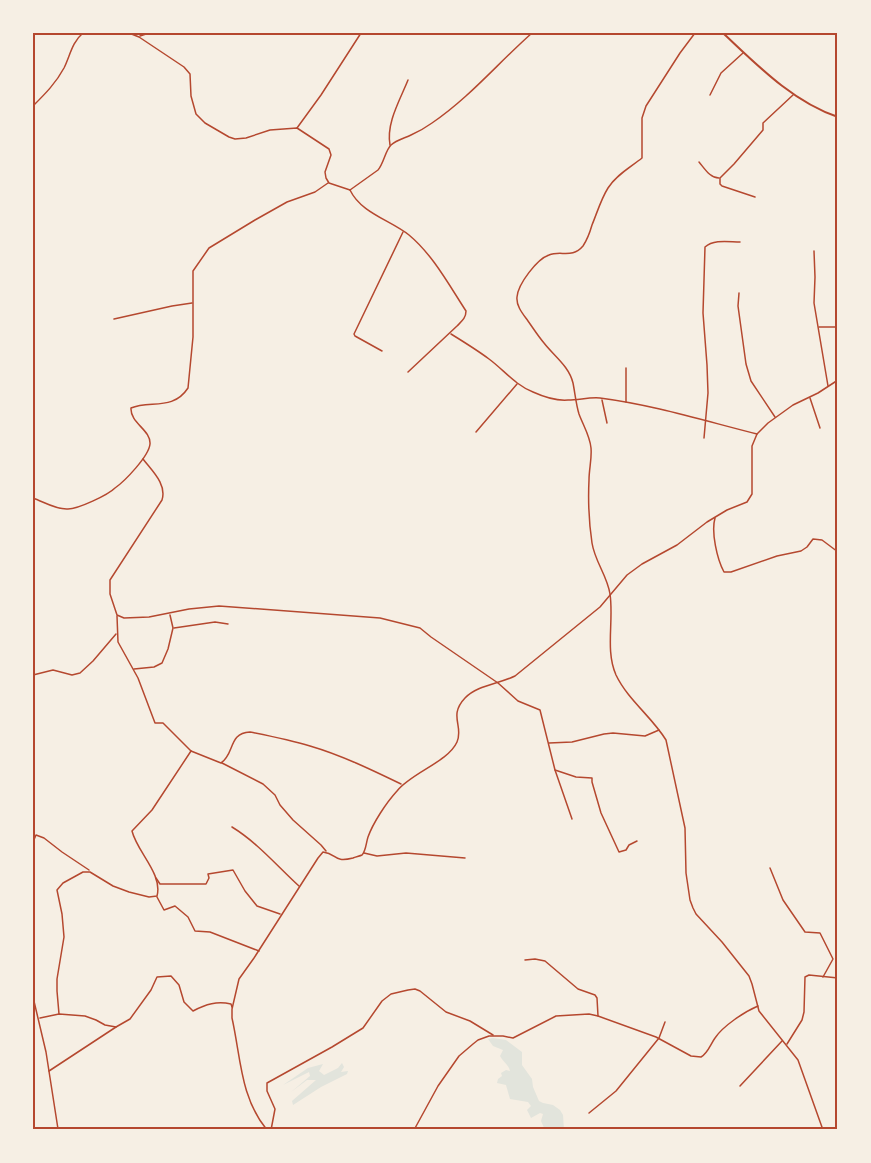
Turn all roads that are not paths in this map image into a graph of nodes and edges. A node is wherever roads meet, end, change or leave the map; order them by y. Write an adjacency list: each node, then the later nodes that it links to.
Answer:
1 (83, 33): 13 (street)
2 (129, 33): 8 (street)
3 (149, 33): 8 (street)
4 (361, 33): 15 (street)
5 (532, 33): 16 (street)
6 (695, 33): 38 (street)
7 (723, 33): 9 (main road)
8 (139, 37): 15 (street)
9 (744, 52): 11 (main road); 12 (street)
10 (408, 80): 16 (street)
11 (794, 94): 14 (main road); 18 (street)
12 (710, 95)
13 (33, 106)
14 (838, 117)
15 (297, 129): 19 (street)
16 (390, 146): 20 (street)
17 (699, 162): 18 (street)
18 (720, 178): 21 (street)
19 (329, 183): 20 (street); 26 (street)
20 (350, 190): 22 (street)
21 (755, 197)
22 (403, 231): 30 (street); 31 (street)
23 (740, 242): 42 (street)
24 (814, 251): 28 (street)
25 (739, 293): 41 (street)
26 (192, 303): 27 (street); 48 (street)
27 (114, 319)
28 (818, 327): 29 (street); 36 (street)
29 (838, 327)
30 (450, 333): 33 (street); 35 (street)
31 (382, 351)
32 (626, 368): 40 (street)
33 (408, 372)
34 (838, 380): 36 (street)
35 (518, 384): 38 (street); 45 (street)
36 (828, 387): 37 (street)
37 (810, 397): 41 (street); 44 (street)
38 (577, 399): 39 (street); 52 (street)
39 (602, 399): 40 (street); 43 (street)
40 (626, 403): 42 (street)
41 (776, 417): 46 (street)
42 (706, 420): 46 (street); 47 (street)
43 (607, 423)
44 (820, 428)
45 (476, 432)
46 (757, 434): 50 (street)
47 (704, 438)
48 (143, 459): 49 (street); 54 (street)
49 (33, 498)
50 (715, 518): 51 (street); 52 (street)
51 (838, 552)
52 (610, 596): 60 (street); 61 (street)
53 (169, 614): 54 (street); 56 (street); 60 (street)
54 (117, 615): 57 (street)
55 (228, 624): 56 (street)
56 (173, 628): 58 (street)
57 (117, 633): 58 (street); 59 (street)
58 (133, 669): 63 (street)
59 (33, 675)
60 (498, 683): 62 (street); 66 (street)
61 (660, 730): 62 (street); 85 (street)
62 (548, 743): 65 (street)
63 (191, 751): 64 (street); 76 (street)
64 (221, 763): 66 (street); 71 (street)
65 (555, 770): 67 (street); 69 (street)
66 (402, 785): 72 (street)
67 (572, 819)
68 (232, 827): 77 (street)
69 (637, 841)
70 (33, 842): 75 (street)
71 (326, 852): 72 (street); 77 (street)
72 (363, 853): 73 (street)
73 (465, 858)
74 (770, 868): 82 (street)
75 (90, 872): 78 (street); 87 (street)
76 (155, 878): 78 (street); 79 (street)
77 (300, 887): 79 (street)
78 (157, 896): 80 (street)
79 (281, 915): 80 (street)
80 (259, 951): 86 (street)
81 (525, 960): 88 (street)
82 (823, 977): 83 (street); 95 (street)
83 (838, 978)
84 (33, 997): 89 (street)
85 (758, 1006): 93 (street); 94 (street)
86 (232, 1009): 91 (street); 101 (street)
87 (59, 1014): 89 (street); 91 (street)
88 (598, 1016): 92 (street); 93 (street)
89 (39, 1018): 96 (street)
90 (665, 1022): 93 (street)
91 (116, 1027): 96 (street)
92 (494, 1036): 102 (street); 103 (street)
93 (659, 1038): 98 (street)
94 (783, 1041): 95 (street); 97 (street)
95 (786, 1045): 104 (street)
96 (49, 1071): 100 (street)
97 (740, 1086)
98 (589, 1113)
99 (54, 1130): 100 (street)
100 (58, 1130)
101 (267, 1130)
102 (271, 1130)
103 (414, 1130)
104 (823, 1130)

